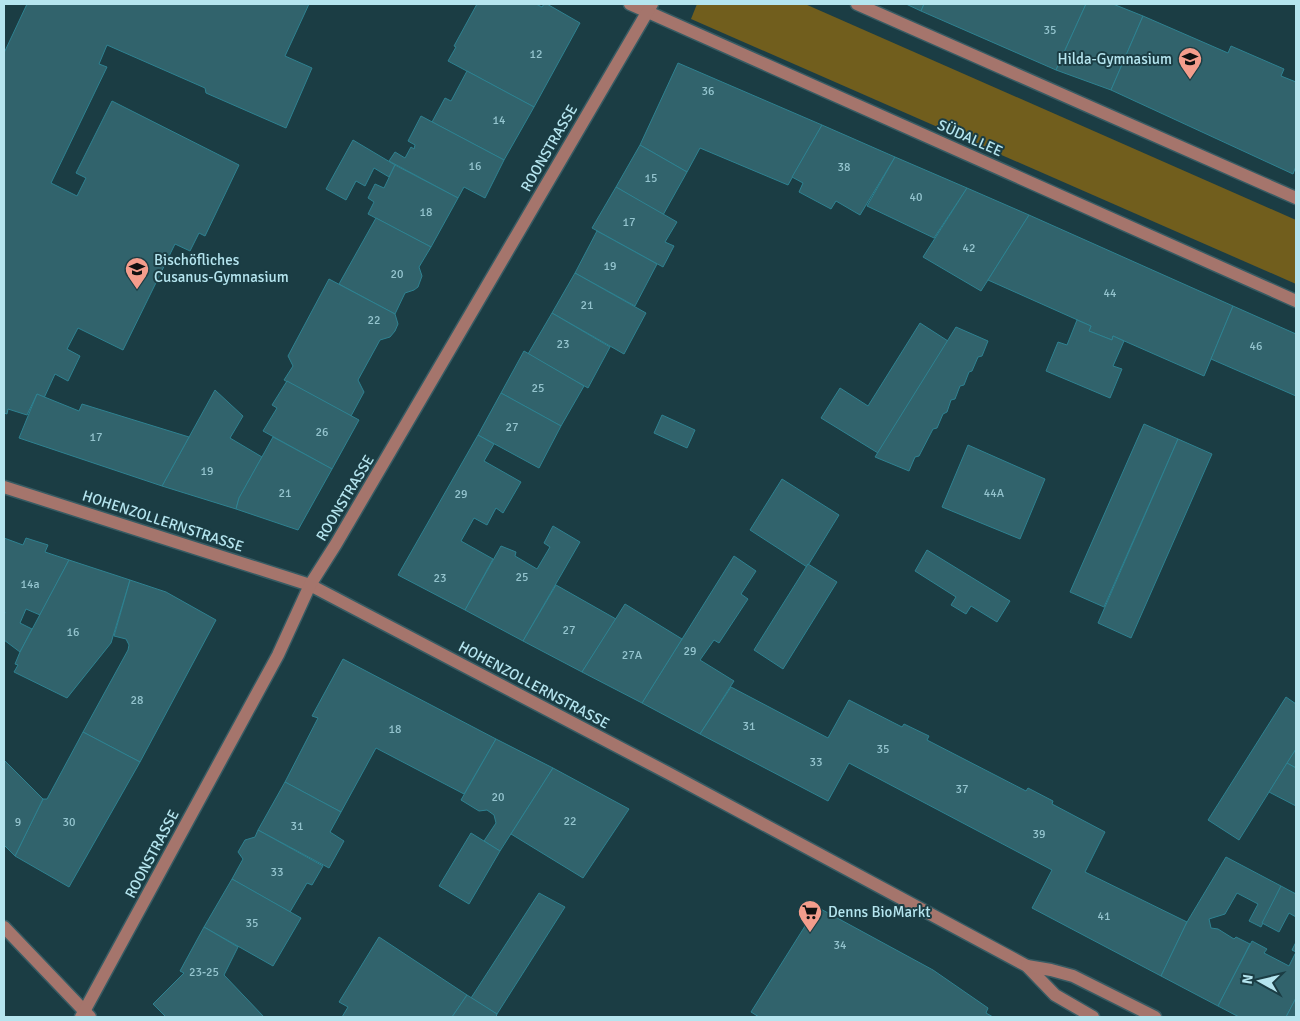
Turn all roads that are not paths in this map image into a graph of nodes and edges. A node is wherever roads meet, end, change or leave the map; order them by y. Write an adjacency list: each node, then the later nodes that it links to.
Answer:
1 (630, 4): 3 (street, SÜDALLEE)
2 (857, 4): 4 (street)
3 (650, 8): 5 (street, SÜDALLEE); 7 (street, ROONSTRASSE)
4 (1296, 198)
5 (1296, 301)
6 (4, 488): 7 (street, HOHENZOLLERNSTRASSE)
7 (310, 586): 9 (street, HOHENZOLLERNSTRASSE); 10 (street, ROONSTRASSE)
8 (4, 927): 10 (street)
9 (1027, 966): 11 (street, HOHENZOLLERNSTRASSE); 12 (street, HOHENZOLLERNSTRASSE)
10 (85, 1015)
11 (1093, 1017)
12 (1156, 1017)

